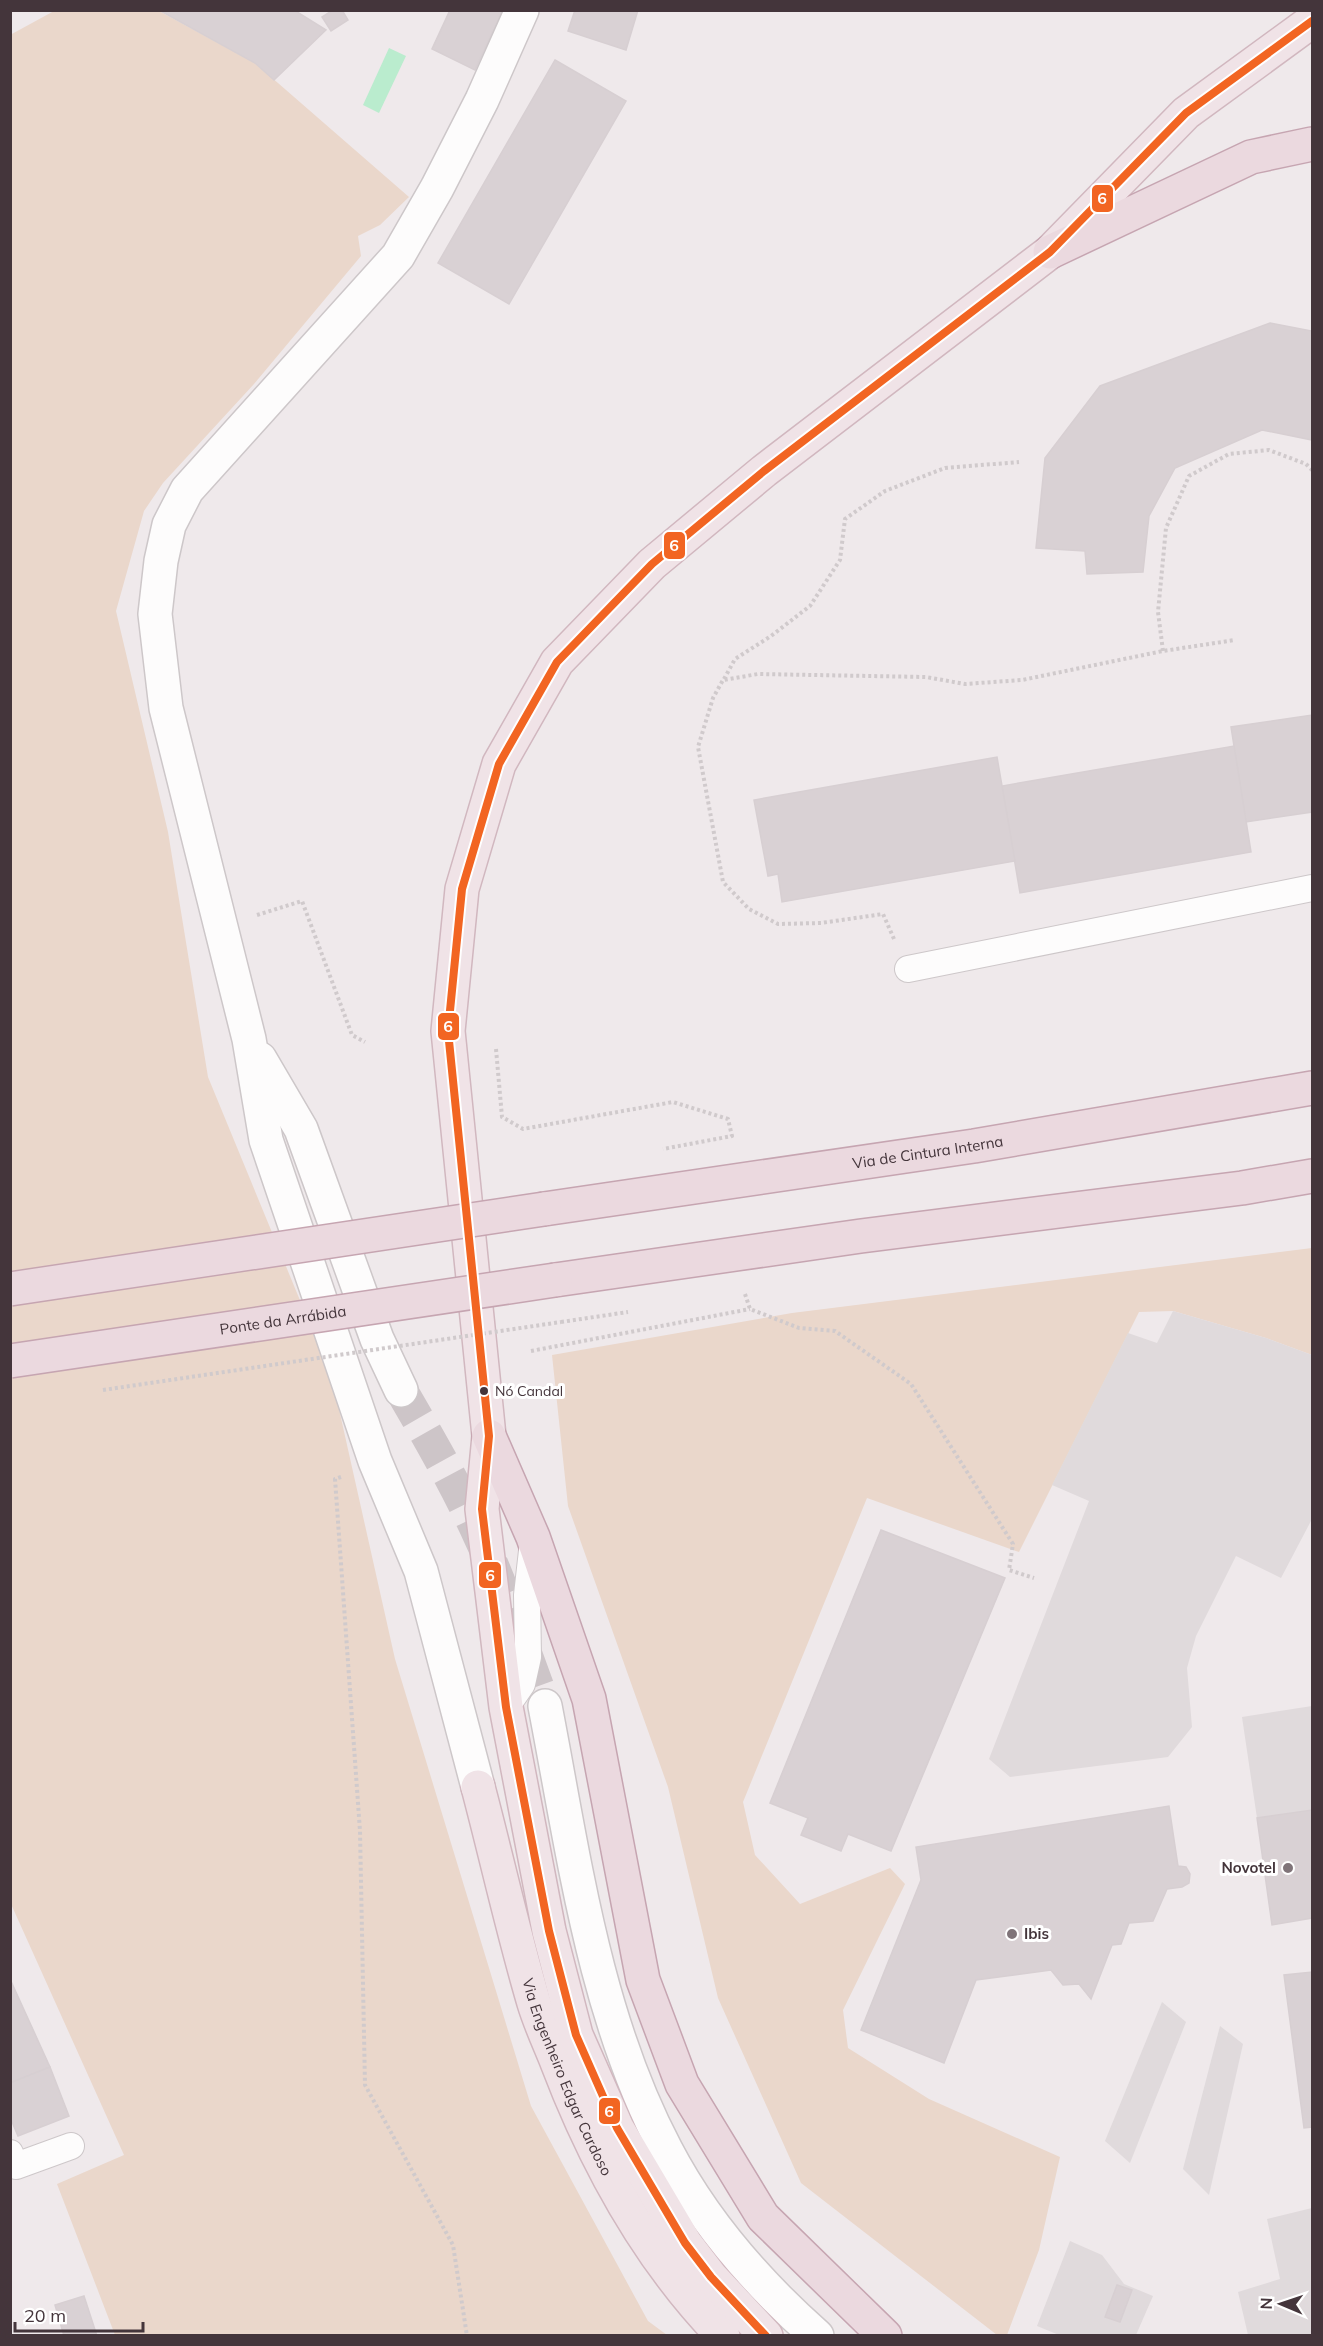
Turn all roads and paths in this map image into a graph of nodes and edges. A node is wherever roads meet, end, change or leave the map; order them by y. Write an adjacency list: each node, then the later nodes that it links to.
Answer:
1 (522, 10): 13 (street)
2 (1312, 21): 4 (main road, Via Engenheiro Edgar Cardoso)
3 (1312, 144): 4 (highway)
4 (1050, 252): 29 (main road, Via Engenheiro Edgar Cardoso)
5 (1019, 462): 9 (path)
6 (1312, 470): 8 (path)
7 (1235, 640): 8 (path)
8 (1163, 651): 9 (path)
9 (723, 680): 12 (path)
10 (1312, 888): 12 (lane)
11 (254, 917): 14 (path)
12 (908, 969)
13 (249, 1039): 27 (street); 30 (street)
14 (365, 1042)
15 (496, 1049): 17 (path)
16 (1312, 1088): 21 (highway, Via de Cintura Interna, bridge)
17 (728, 1119)
18 (1312, 1176): 19 (highway)
19 (1242, 1188): 20 (highway); 26 (highway, Ponte da Arrábida, bridge)
20 (1312, 1193)
21 (10, 1288)
22 (746, 1293): 23 (path)
23 (750, 1309): 25 (path); 32 (path)
24 (561, 1322): 28 (path, bridge)
25 (531, 1351)
26 (10, 1361)
27 (402, 1390)
28 (92, 1391)
29 (489, 1436): 31 (highway); 34 (main road, Via Engenheiro Edgar Cardoso)
30 (375, 1461): 35 (street); 38 (path)
31 (533, 1537): 34 (lane); 42 (highway)
32 (1034, 1578)
33 (545, 1706): 41 (street)
34 (506, 1707): 40 (main road, Via Engenheiro Edgar Cardoso)
35 (478, 1787): 39 (main road, Via Engenheiro Edgar Cardoso)
36 (71, 2146): 37 (lane)
37 (10, 2153)
38 (467, 2336)
39 (723, 2336)
40 (766, 2336)
41 (816, 2336)
42 (885, 2336)

